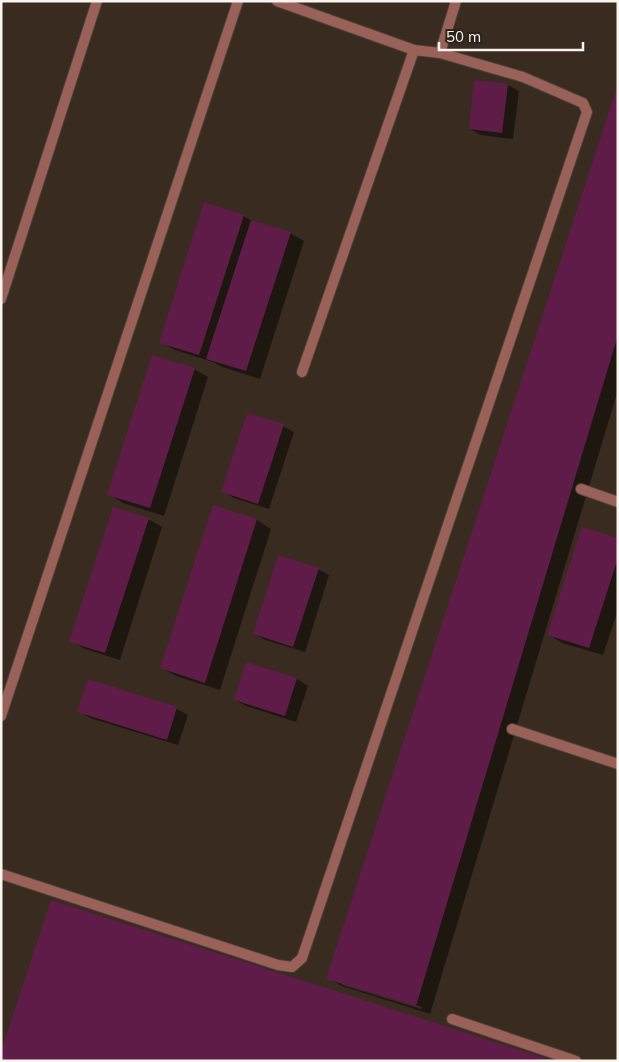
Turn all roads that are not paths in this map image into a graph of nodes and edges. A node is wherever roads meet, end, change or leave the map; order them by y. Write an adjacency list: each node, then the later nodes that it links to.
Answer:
1 (97, 1): 7 (lane)
2 (238, 1): 11 (lane)
3 (277, 1): 5 (lane)
4 (456, 1): 6 (lane)
5 (414, 50): 6 (lane); 8 (lane)
6 (440, 53): 14 (lane)
7 (1, 299)
8 (302, 372)
9 (581, 489): 10 (lane)
10 (618, 502)
11 (1, 716)
12 (512, 729): 13 (lane)
13 (618, 764)
14 (1, 874)
15 (452, 1019): 16 (lane)
16 (576, 1061)

